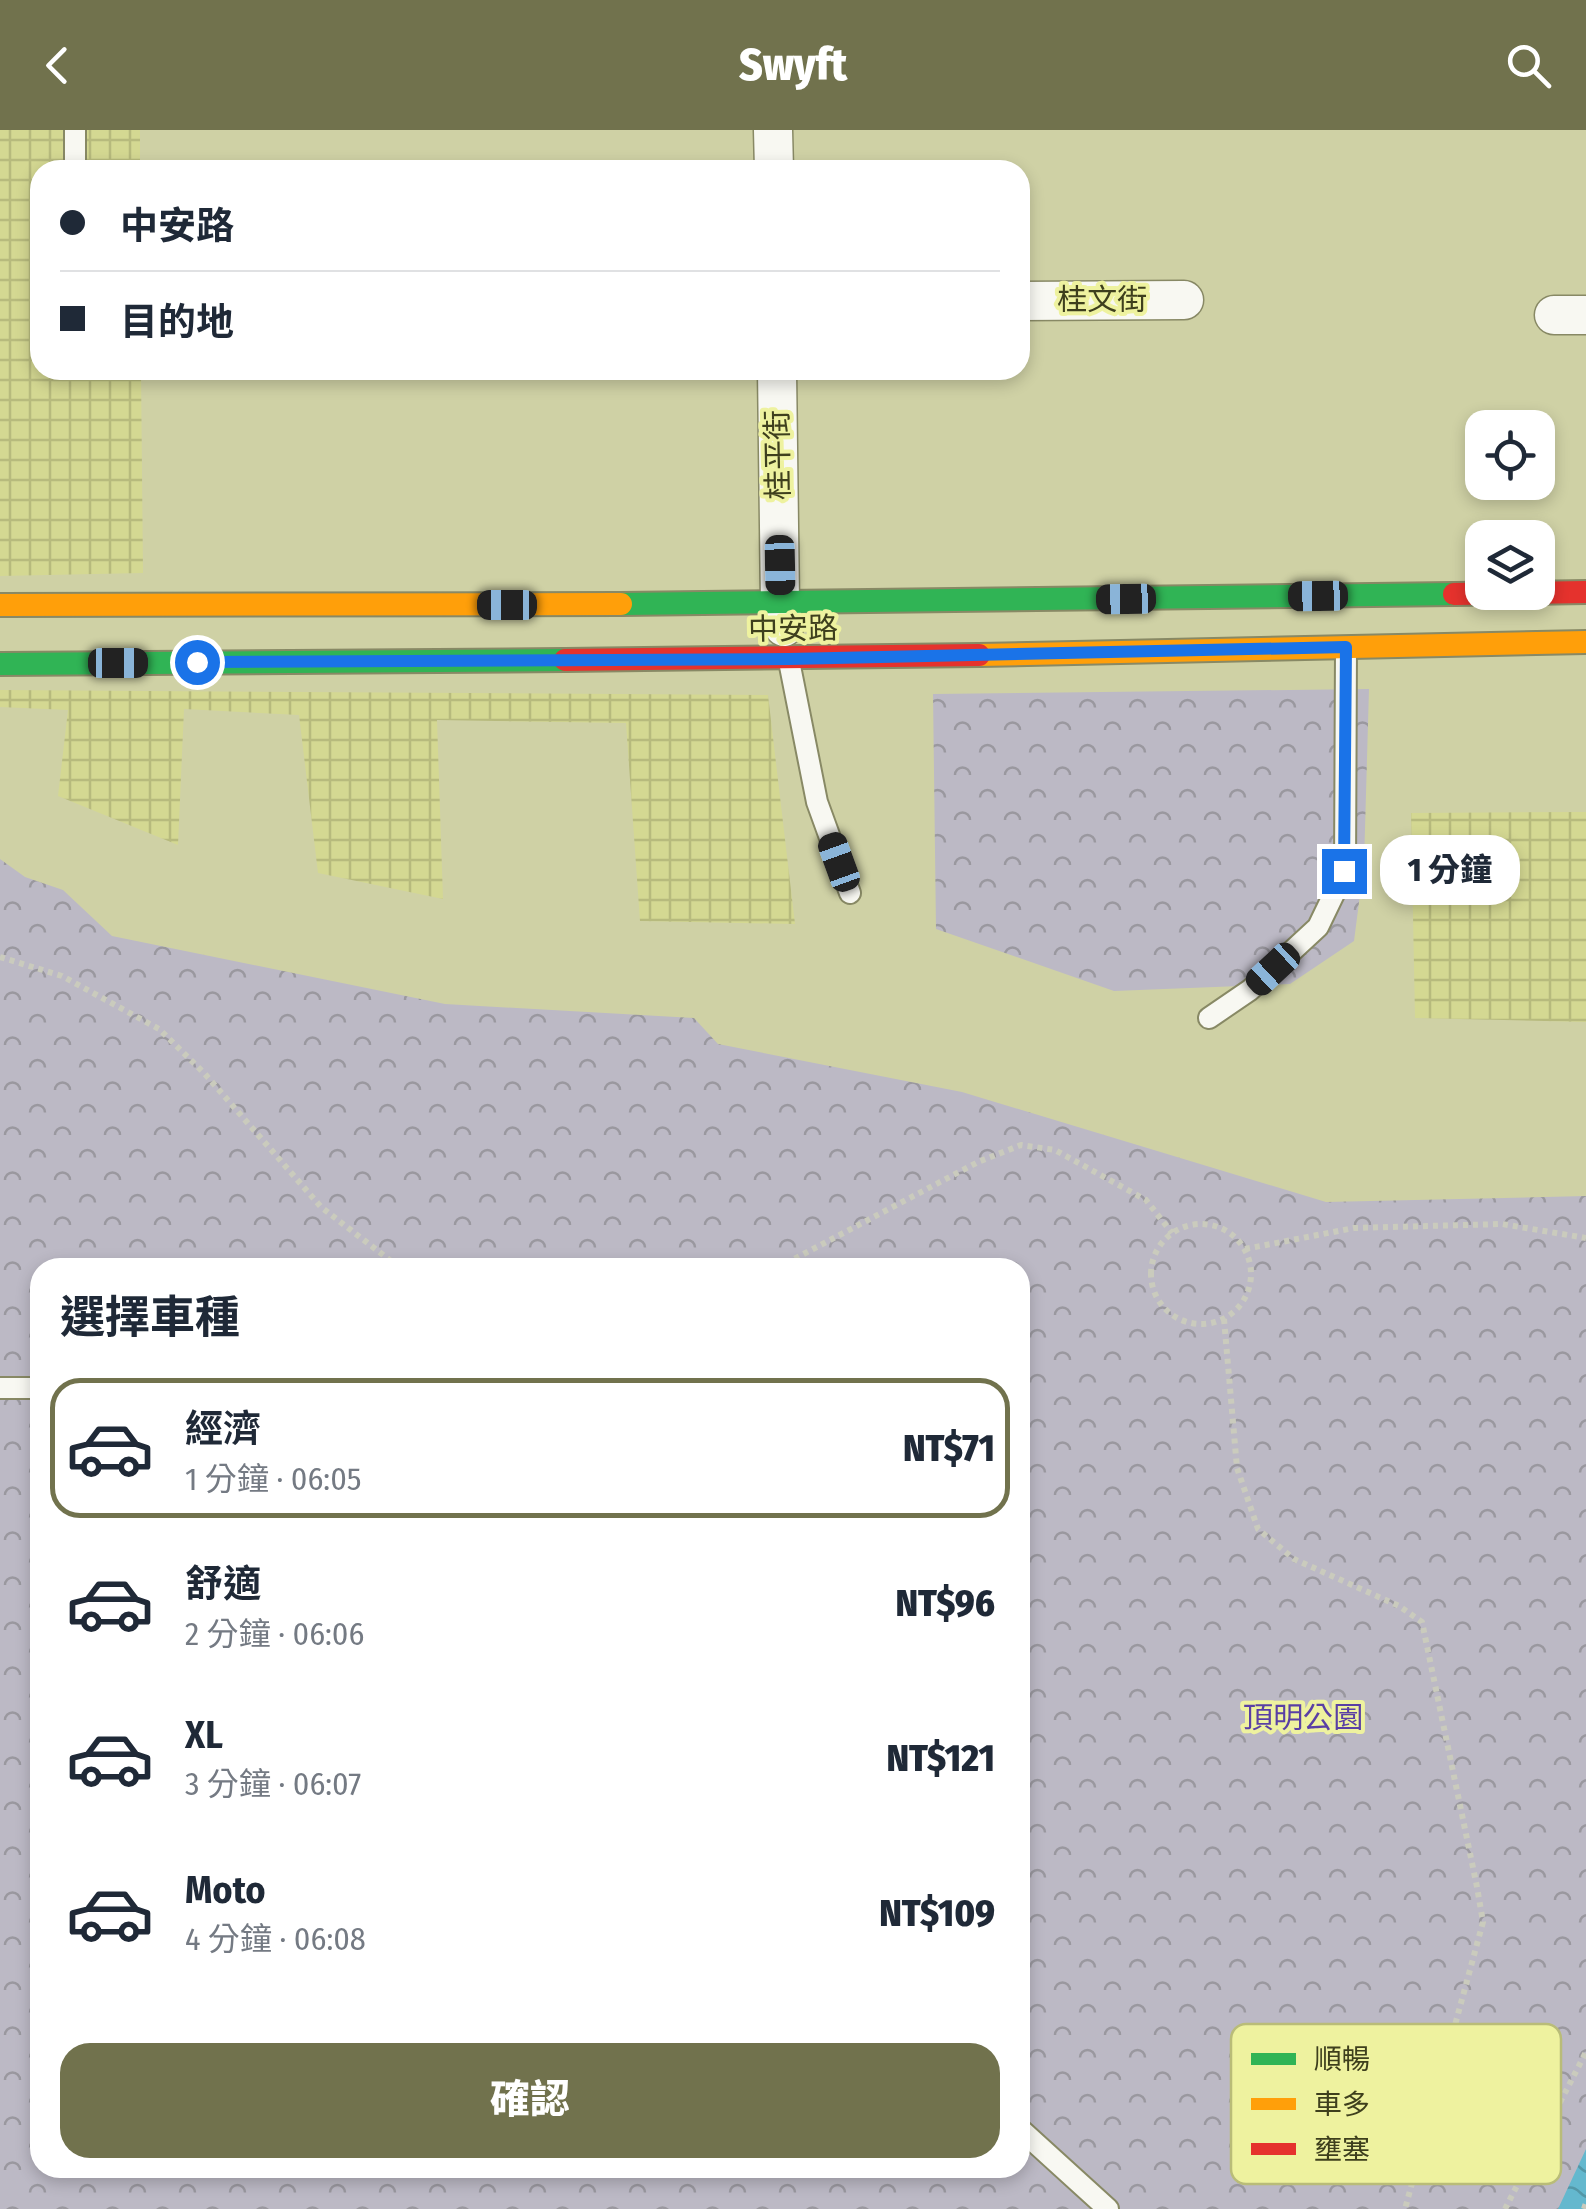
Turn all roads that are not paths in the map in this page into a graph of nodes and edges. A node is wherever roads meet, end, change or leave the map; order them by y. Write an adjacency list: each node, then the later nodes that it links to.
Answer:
1 (75, 130): 3 (lane)
2 (773, 130): 4 (street)
3 (74, 160)
4 (774, 160)
5 (1184, 300): 6 (street, 桂文街)
6 (1030, 301)
7 (777, 380): 9 (street, 桂平街)
8 (1586, 592): 9 (street, 中安路)
9 (780, 604): 10 (street, 中安路); 13 (street, 桂平街)
10 (0, 605)
11 (1586, 642): 12 (street, 中安路)
12 (1346, 647): 13 (street, 中安路); 16 (lane)
13 (789, 659): 14 (street, 中安路); 15 (lane)
14 (0, 664)
15 (850, 893)
16 (1209, 1018)
17 (0, 1388): 18 (lane)
18 (30, 1388)
19 (1030, 2138): 20 (lane)
20 (1108, 2209)

